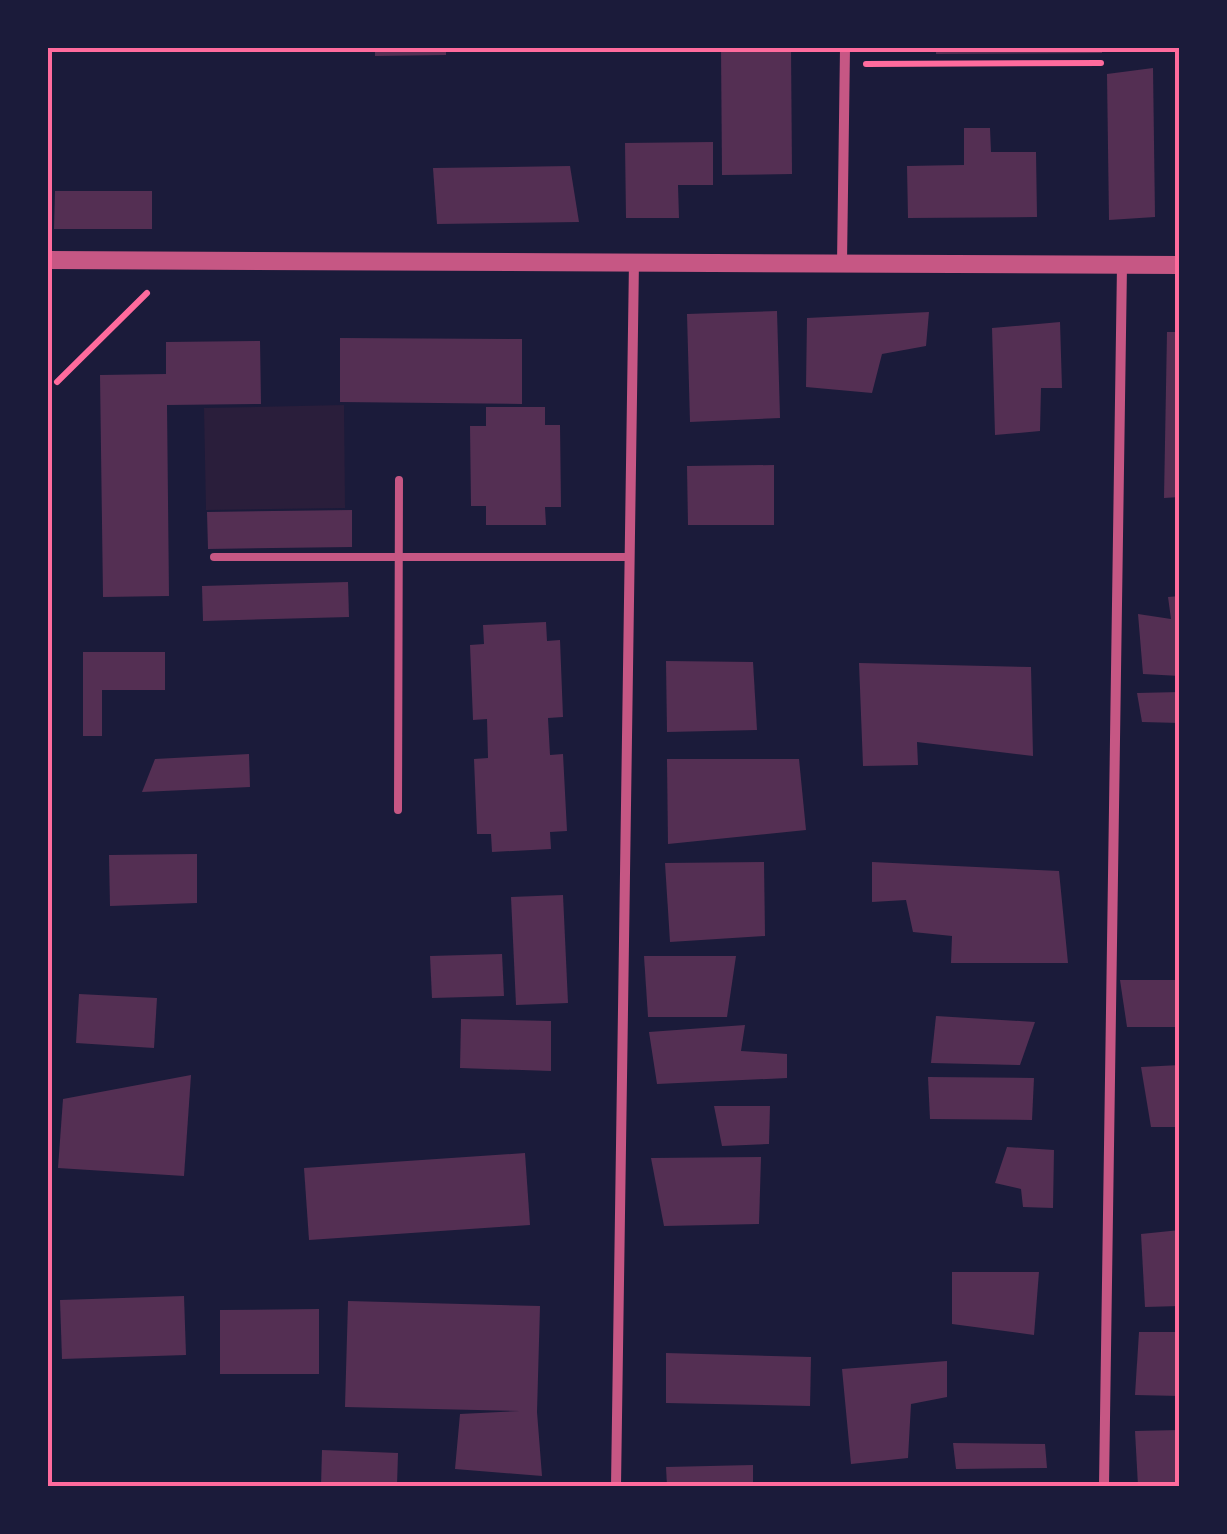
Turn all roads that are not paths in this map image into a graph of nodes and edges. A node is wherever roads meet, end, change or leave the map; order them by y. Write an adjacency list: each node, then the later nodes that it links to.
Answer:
1 (845, 48): 4 (street)
2 (48, 260): 3 (street)
3 (634, 261): 4 (street); 10 (street)
4 (842, 263): 5 (street)
5 (1122, 265): 6 (street); 13 (street)
6 (1180, 265)
7 (399, 480): 9 (lane)
8 (214, 557): 9 (lane)
9 (399, 557): 10 (lane); 11 (lane)
10 (628, 557): 12 (street)
11 (398, 810)
12 (616, 1486)
13 (1104, 1486)

